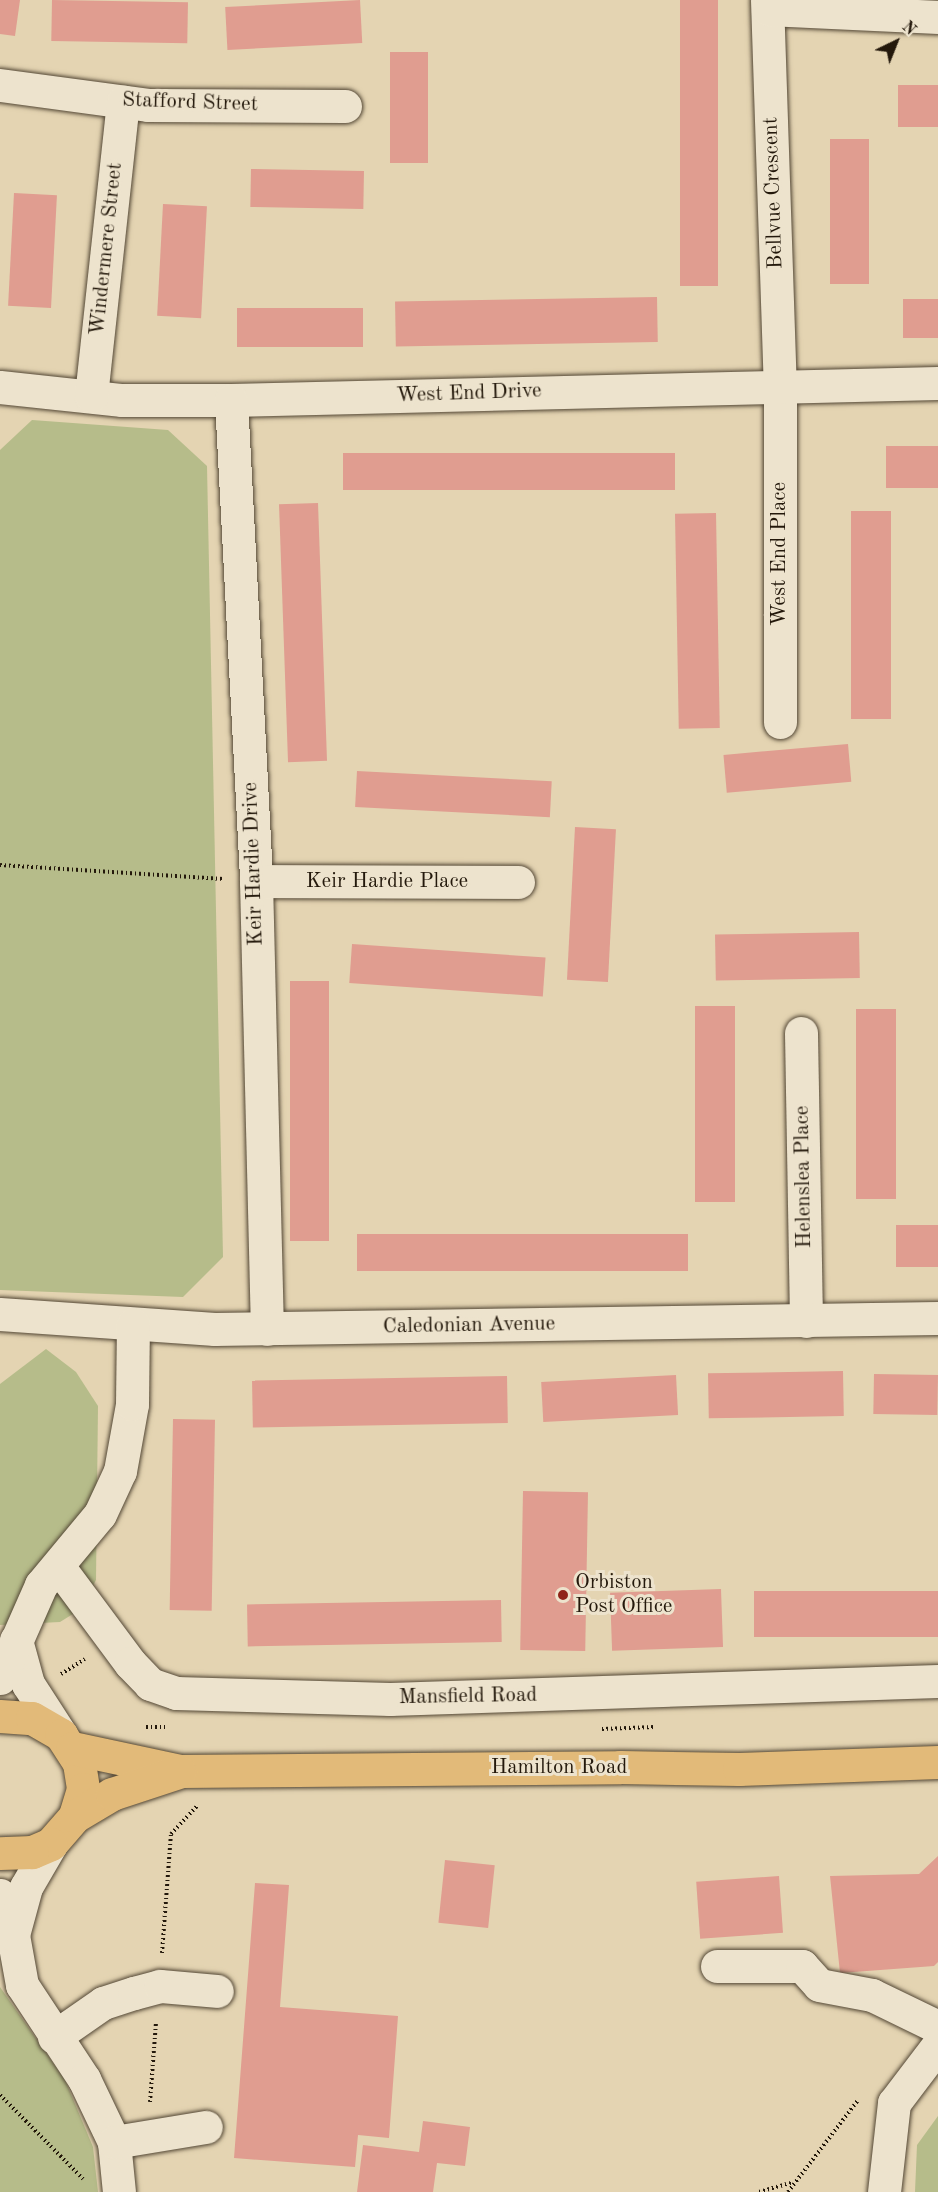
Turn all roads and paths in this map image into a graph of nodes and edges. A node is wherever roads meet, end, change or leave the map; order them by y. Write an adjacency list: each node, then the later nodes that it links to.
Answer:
1 (768, 4): 2 (street); 7 (street, Bellvue Crescent)
2 (938, 17)
3 (0, 85): 4 (street, Stafford Street)
4 (123, 102): 5 (street, Stafford Street); 9 (street, Windermere Street)
5 (345, 106)
6 (938, 383): 7 (street, West End Drive)
7 (780, 386): 10 (street, West End Drive); 11 (street, West End Place)
8 (0, 387): 9 (street, West End Drive)
9 (91, 396): 10 (street, West End Drive)
10 (231, 400): 13 (street, Keir Hardie Drive)
11 (780, 722)
12 (0, 865): 13 (path)
13 (256, 881): 14 (street, Keir Hardie Place); 20 (street, Keir Hardie Drive)
14 (518, 882)
15 (801, 1033): 18 (street, Helenslea Place)
16 (0, 1314): 19 (street, Caledonian Avenue)
17 (938, 1318): 18 (street, Caledonian Avenue)
18 (806, 1321): 20 (street, Caledonian Avenue)
19 (134, 1324): 20 (street, Caledonian Avenue); 21 (street)
20 (267, 1329)
21 (58, 1566): 22 (street); 23 (street, Mansfield Road)
22 (16, 1640): 24 (street); 28 (street)
23 (115, 1641): 25 (path); 26 (street, Mansfield Road)
24 (0, 1678)
25 (55, 1678)
26 (938, 1681)
27 (0, 1716): 28 (main road, Hamilton Road)
28 (67, 1742): 30 (main road, Hamilton Road); 31 (main road)
29 (938, 1762): 30 (main road, Hamilton Road)
30 (180, 1771): 31 (main road, Hamilton Road)
31 (75, 1816): 32 (main road)
32 (51, 1844): 33 (main road); 35 (street)
33 (0, 1853)
34 (0, 1895): 35 (street)
35 (13, 1935): 39 (street)
36 (717, 1966): 38 (street)
37 (217, 1991): 39 (street)
38 (938, 2027)
39 (54, 2037): 44 (street)
40 (938, 2045): 42 (street)
41 (0, 2095): 46 (path)
42 (894, 2103): 45 (path); 49 (street)
43 (206, 2127): 44 (street)
44 (114, 2142): 46 (street)
45 (795, 2182): 47 (path); 48 (path)
46 (104, 2188)
47 (759, 2192)
48 (788, 2192)
49 (884, 2192)

